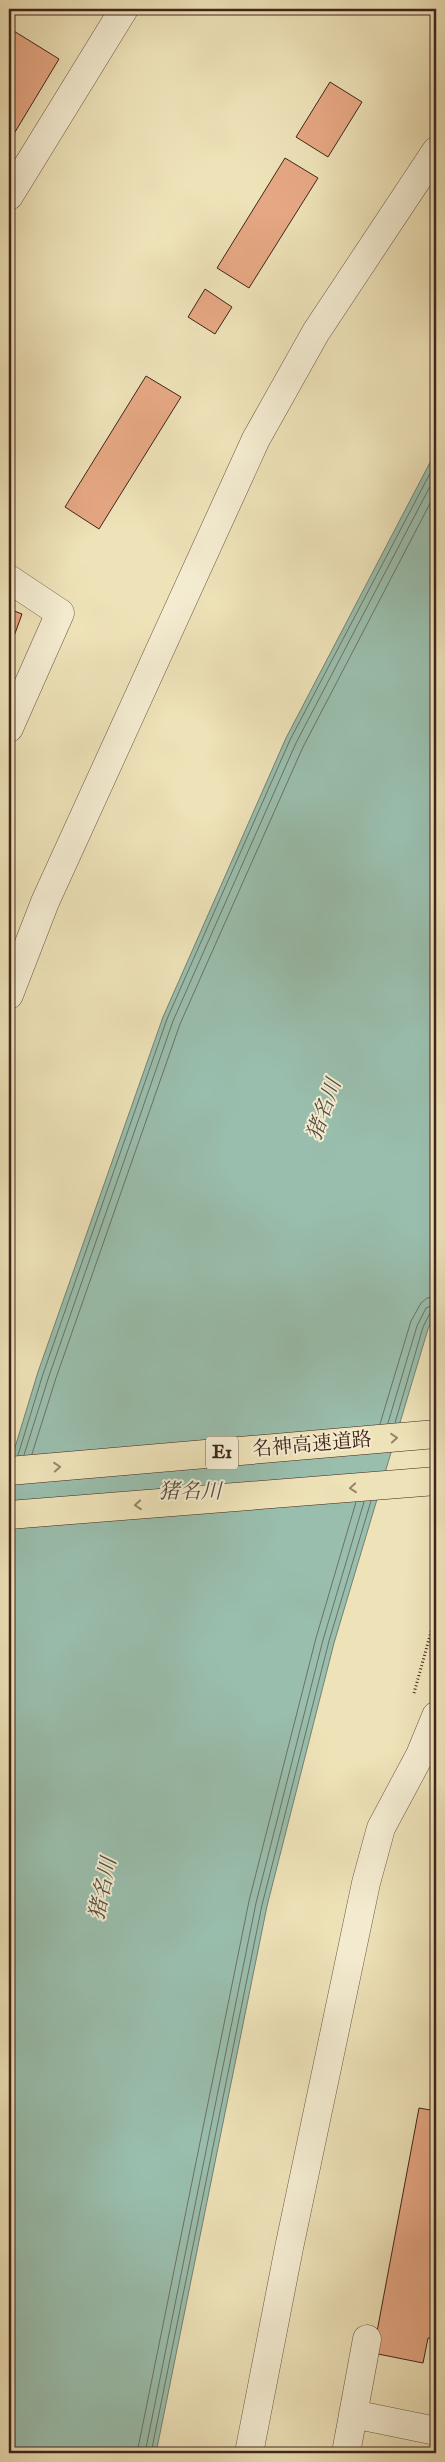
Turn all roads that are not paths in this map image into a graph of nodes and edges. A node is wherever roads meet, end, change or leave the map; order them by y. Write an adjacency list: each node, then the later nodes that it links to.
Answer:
1 (120, 10): 3 (street)
2 (436, 150): 6 (street)
3 (9, 196)
4 (9, 579): 5 (street)
5 (9, 728)
6 (9, 995)
7 (436, 1434): 8 (highway, 名神高速道路 / E1, one-way to 7)
8 (9, 1471)
9 (436, 1481): 10 (highway, E1, one-way to 10)
10 (9, 1516)
11 (436, 1716): 15 (street)
12 (367, 2339): 13 (street)
13 (353, 2414): 14 (street); 16 (street)
14 (436, 2431)
15 (249, 2453)
16 (346, 2453)

